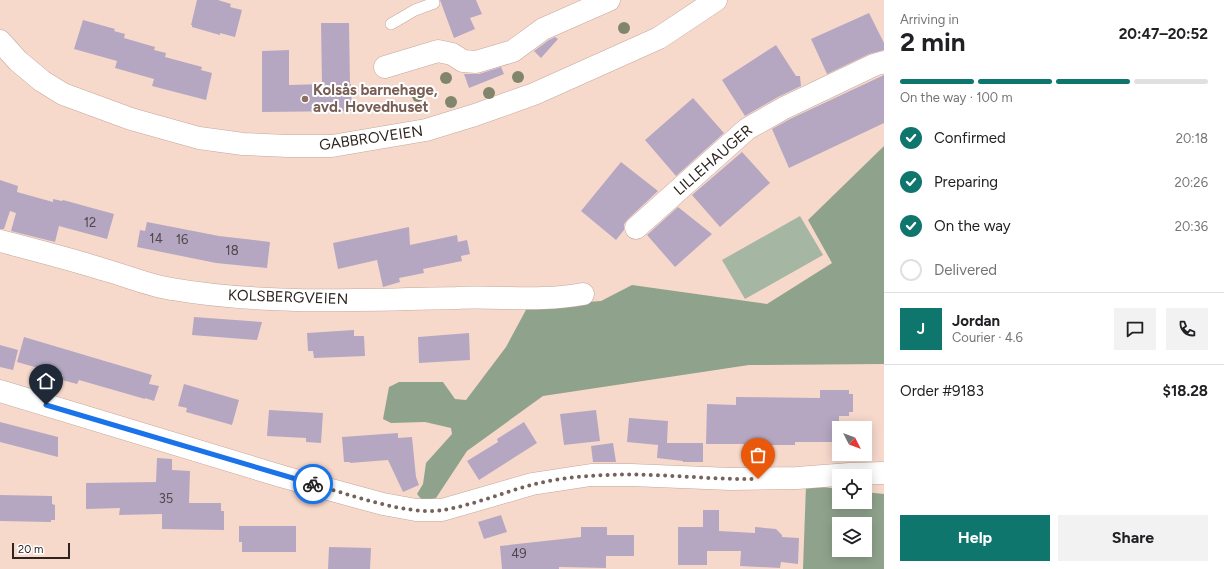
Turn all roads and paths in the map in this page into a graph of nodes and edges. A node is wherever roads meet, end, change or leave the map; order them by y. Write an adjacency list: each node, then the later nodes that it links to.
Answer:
1 (609, 0): 7 (street)
2 (716, 0): 5 (street, GABBROVEIEN)
3 (434, 3): 4 (lane)
4 (391, 24)
5 (0, 41)
6 (884, 62): 8 (street, LILLEHAUGER)
7 (385, 67)
8 (636, 228)
9 (0, 241): 10 (street, KOLSBERGVEIEN)
10 (583, 294)
11 (0, 391): 12 (street)
12 (884, 473)

